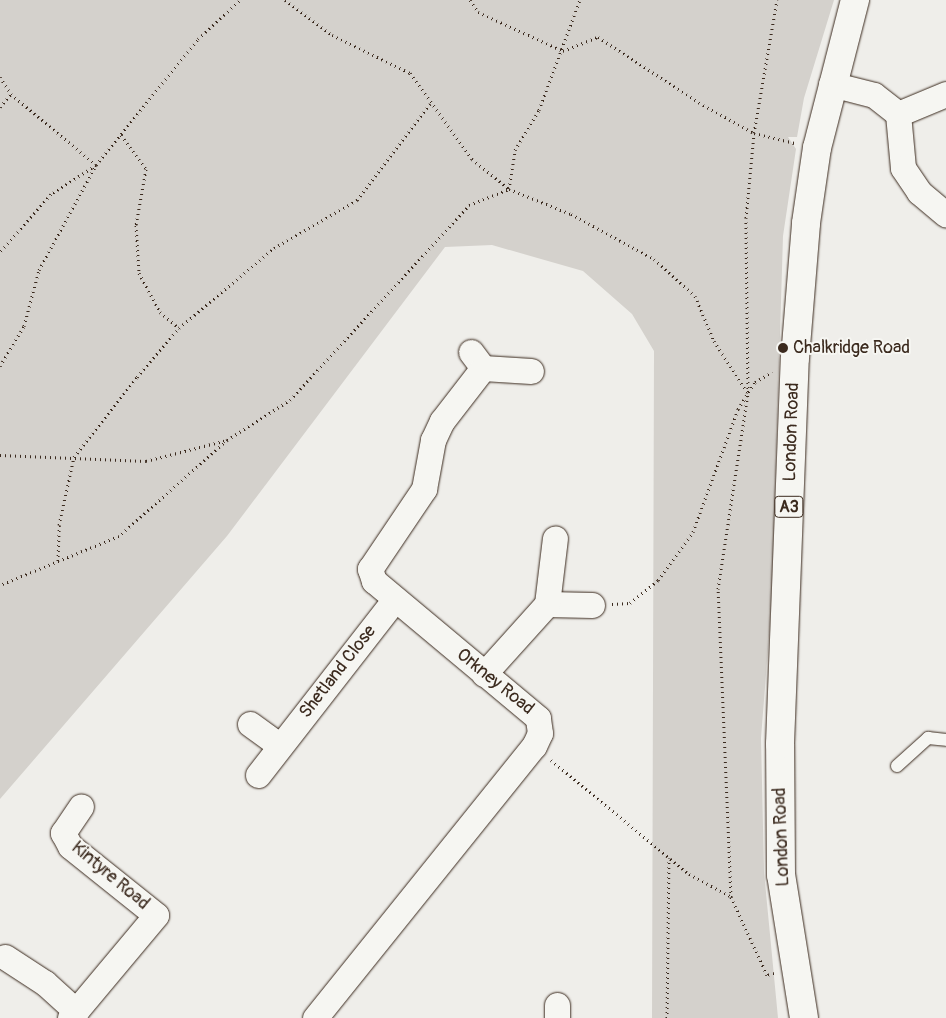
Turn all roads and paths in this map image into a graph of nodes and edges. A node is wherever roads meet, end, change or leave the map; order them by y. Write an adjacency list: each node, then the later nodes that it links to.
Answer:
1 (240, 0): 16 (path)
2 (285, 0): 12 (path)
3 (470, 0): 7 (path)
4 (580, 0): 7 (path)
5 (777, 0): 15 (path)
6 (856, 0): 9 (main road, London Road / A3)
7 (562, 51): 15 (path); 19 (path)
8 (0, 77): 10 (path)
9 (831, 84): 14 (street); 17 (main road, London Road / A3)
10 (11, 94): 13 (path); 18 (path)
11 (946, 94): 14 (street)
12 (430, 104): 19 (path); 22 (path)
13 (0, 107)
14 (898, 114): 20 (street)
15 (754, 133): 17 (path); 26 (path)
16 (121, 135): 18 (path); 22 (path)
17 (817, 148): 23 (main road, London Road / A3)
18 (96, 165): 21 (path); 24 (path)
19 (509, 189): 26 (path); 27 (path)
20 (946, 215)
21 (0, 252)
22 (179, 328): 29 (path)
23 (795, 358): 26 (path); 51 (main road, London Road / A3)
24 (0, 366)
25 (531, 371): 33 (street, Orkney Road)
26 (748, 393): 35 (path); 45 (path)
27 (227, 440): 29 (path); 31 (path)
28 (0, 455): 29 (path)
29 (74, 457): 31 (path)
30 (555, 538): 34 (street)
31 (58, 561): 32 (path)
32 (0, 585)
33 (395, 599): 36 (street, Orkney Road); 39 (street, Shetland Close)
34 (547, 604): 35 (street); 36 (street)
35 (592, 605)
36 (484, 674): 40 (street, Orkney Road)
37 (250, 724): 39 (street)
38 (946, 740): 41 (lane)
39 (280, 746): 42 (street, Shetland Close)
40 (534, 746): 44 (path); 49 (street, Orkney Road)
41 (897, 766)
42 (258, 775)
43 (81, 806): 48 (street, Kintyre Road)
44 (669, 857): 45 (path); 50 (path)
45 (731, 897): 47 (path)
46 (5, 957): 48 (street, Kintyre Road)
47 (767, 975)
48 (73, 1015)
49 (319, 1017)
50 (667, 1018)
51 (804, 1018)

